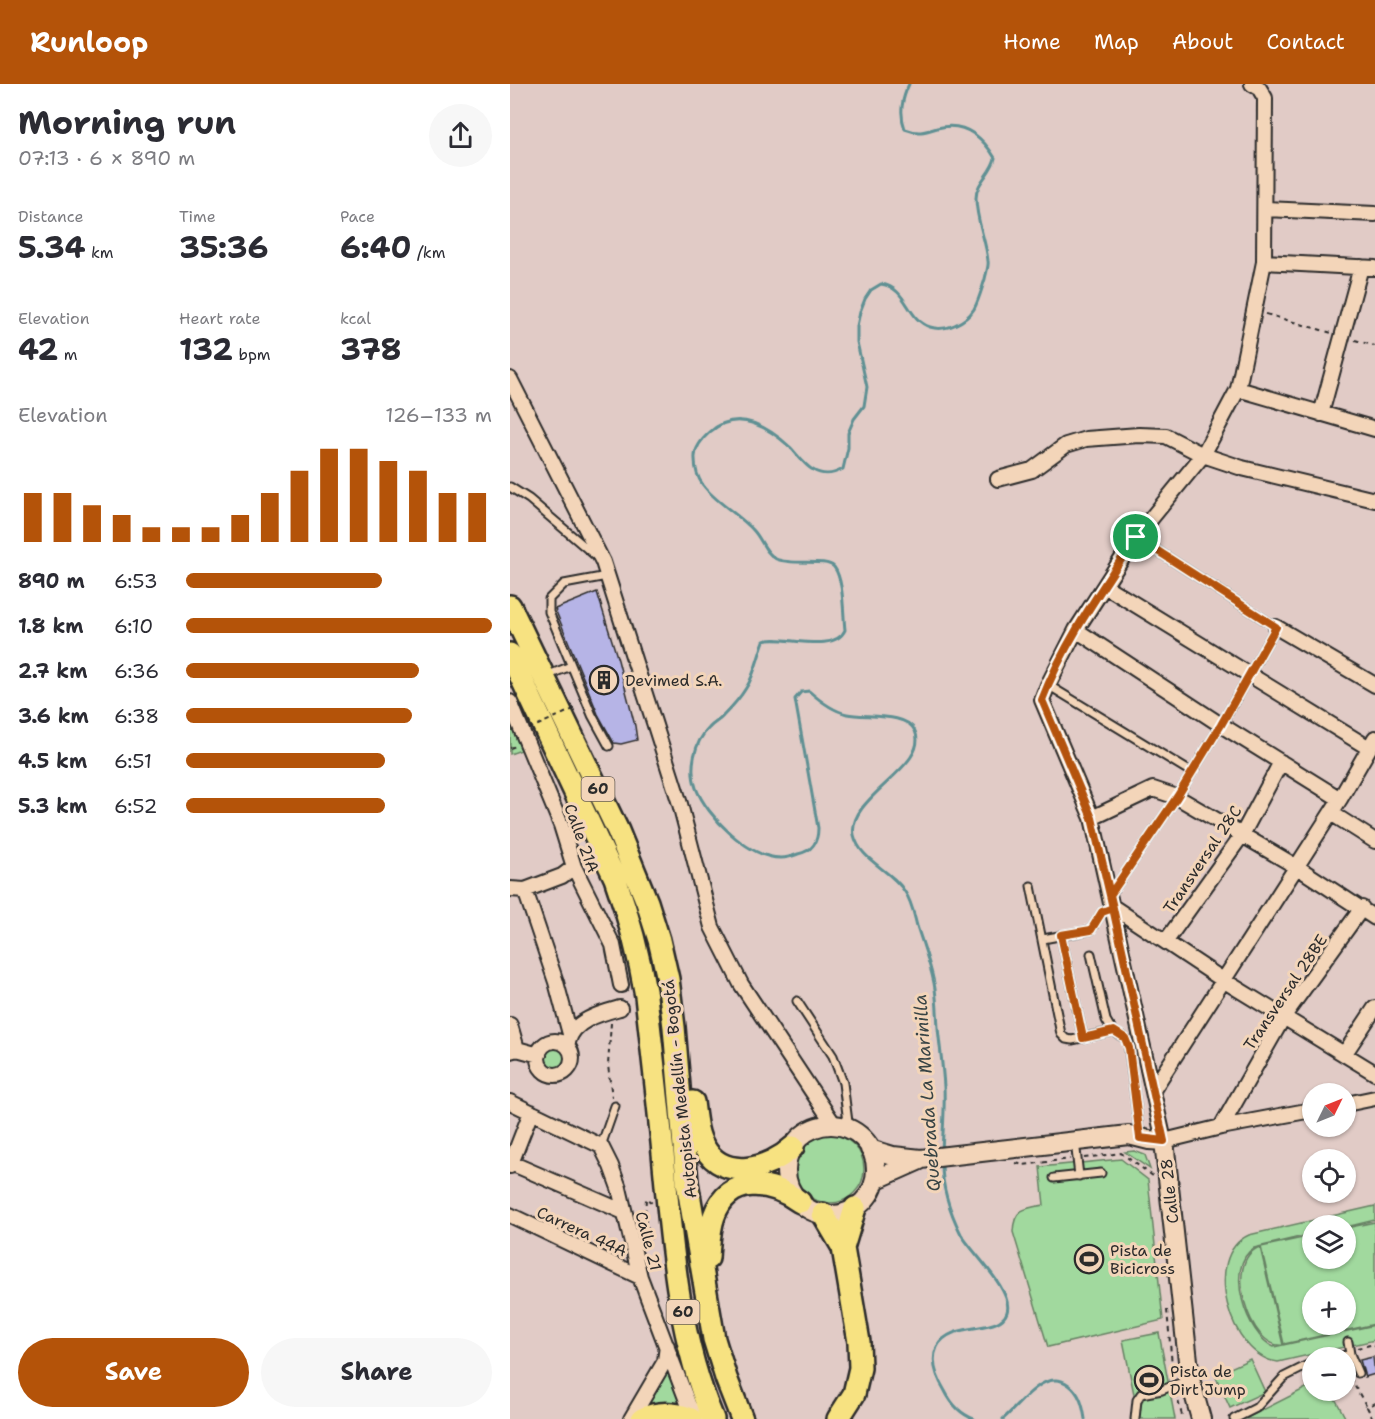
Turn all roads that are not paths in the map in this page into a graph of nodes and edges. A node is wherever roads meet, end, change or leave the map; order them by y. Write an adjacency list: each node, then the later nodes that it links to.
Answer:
1 (1252, 84): 2 (street)
2 (1266, 209): 3 (street); 4 (street)
3 (1375, 214)
4 (1264, 262): 5 (street); 7 (street)
5 (1368, 267): 8 (street)
6 (510, 379): 15 (street)
7 (1238, 389): 8 (street); 10 (street)
8 (1321, 414): 9 (street)
9 (1375, 429)
10 (1203, 455): 11 (street); 13 (street); 14 (street)
11 (998, 479)
12 (510, 487): 15 (lane)
13 (1375, 501)
14 (1136, 537): 17 (street); 19 (lane)
15 (603, 562): 16 (street)
16 (607, 576): 22 (lane); 74 (street)
17 (1105, 586): 20 (street); 23 (street)
18 (510, 606): 24 (highway, Autopista Medellín - Bogotá / 60)
19 (1276, 627): 23 (lane); 26 (street)
20 (1076, 630): 25 (street); 28 (street)
21 (510, 656): 106 (highway, Autopista Medellín - Bogotá / 60)
22 (572, 666): 24 (lane); 30 (lane)
23 (1249, 673): 28 (lane); 29 (street)
24 (544, 677): 58 (highway, Autopista Medellín - Bogotá / 60)
25 (1048, 685): 32 (lane); 36 (street)
26 (1375, 685)
27 (510, 702): 39 (street, Calle 21A)
28 (1221, 725): 31 (street); 32 (lane)
29 (1372, 743): 34 (street)
30 (609, 746)
31 (1281, 762): 34 (street); 37 (street, Transversal 28C)
32 (1191, 772): 33 (lane)
33 (1177, 797): 36 (street); 37 (street); 44 (lane)
34 (1340, 799): 35 (street)
35 (1331, 813): 38 (street); 40 (street)
36 (1092, 818): 44 (street)
37 (1242, 835): 40 (street); 49 (street, Transversal 28C)
38 (1375, 841)
39 (574, 867): 43 (street); 52 (street, Calle 21A)
40 (1297, 867): 45 (street); 51 (street)
41 (1031, 886): 48 (lane)
42 (510, 889): 43 (street)
43 (525, 890): 61 (street)
44 (1112, 901): 47 (lane); 49 (street); 66 (street)
45 (1362, 908): 46 (street); 56 (street, Transversal 28BE)
46 (1375, 918)
47 (1061, 935): 48 (lane); 60 (lane)
48 (1043, 939): 60 (lane)
49 (1166, 941): 51 (street)
50 (1091, 954): 59 (lane)
51 (1223, 980): 56 (street); 66 (street)
52 (621, 985)
53 (797, 1001): 74 (lane)
54 (620, 1008): 61 (street)
55 (1375, 1008): 63 (street)
56 (1284, 1016): 63 (street); 73 (street, Transversal 28BE)
57 (510, 1025): 62 (street)
58 (674, 1028): 79 (highway); 94 (highway, Autopista Medellín - Bogotá / 60)
59 (1114, 1031): 60 (lane); 75 (lane)
60 (1083, 1038)
61 (569, 1040): 64 (street); 64 (street)
62 (514, 1050): 64 (street)
63 (1345, 1053): 65 (street)
64 (538, 1055)
65 (1375, 1073)
66 (1153, 1090): 77 (street)
67 (1371, 1097): 68 (street)
68 (1356, 1101)
69 (510, 1102): 71 (street)
70 (615, 1106): 78 (lane)
71 (531, 1112): 78 (street); 82 (street)
72 (1302, 1112): 73 (street)
73 (1221, 1127): 77 (street)
74 (842, 1128): 79 (main road); 80 (main road)
75 (1140, 1138): 76 (main road); 77 (main road)
76 (1075, 1141): 81 (main road); 84 (lane)
77 (1164, 1141): 101 (main road, Calle 28)
78 (601, 1146): 89 (street, Calle 21)
79 (793, 1147): 87 (main road)
80 (870, 1149): 81 (main road); 86 (main road)
81 (927, 1158): 86 (main road)
82 (511, 1164): 89 (street)
83 (1101, 1173): 84 (lane)
84 (1079, 1176): 85 (lane)
85 (1054, 1178)
86 (875, 1180): 88 (main road)
87 (800, 1202): 90 (main road); 94 (highway)
88 (855, 1208): 90 (main road); 92 (highway)
89 (624, 1212): 93 (street, Calle 21)
90 (823, 1214): 92 (highway)
91 (510, 1215): 93 (street, Carrera 44A)
92 (843, 1248): 108 (highway)
93 (640, 1276): 96 (street, Calle 21)
94 (705, 1282): 107 (highway, Autopista Medellín - Bogotá / 60)
95 (1348, 1342): 97 (lane)
96 (667, 1344): 102 (street); 105 (street, Calle 21)
97 (1350, 1347)
98 (1356, 1366): 100 (lane)
99 (1302, 1368): 111 (lane)
100 (1358, 1373)
101 (1190, 1379): 109 (lane); 110 (main road, Calle 28)
102 (631, 1419)
103 (642, 1419): 104 (highway)
104 (691, 1419)
105 (700, 1419)
106 (712, 1419)
107 (742, 1419)
108 (838, 1419)
109 (1135, 1419)
110 (1201, 1419)
111 (1234, 1419)

